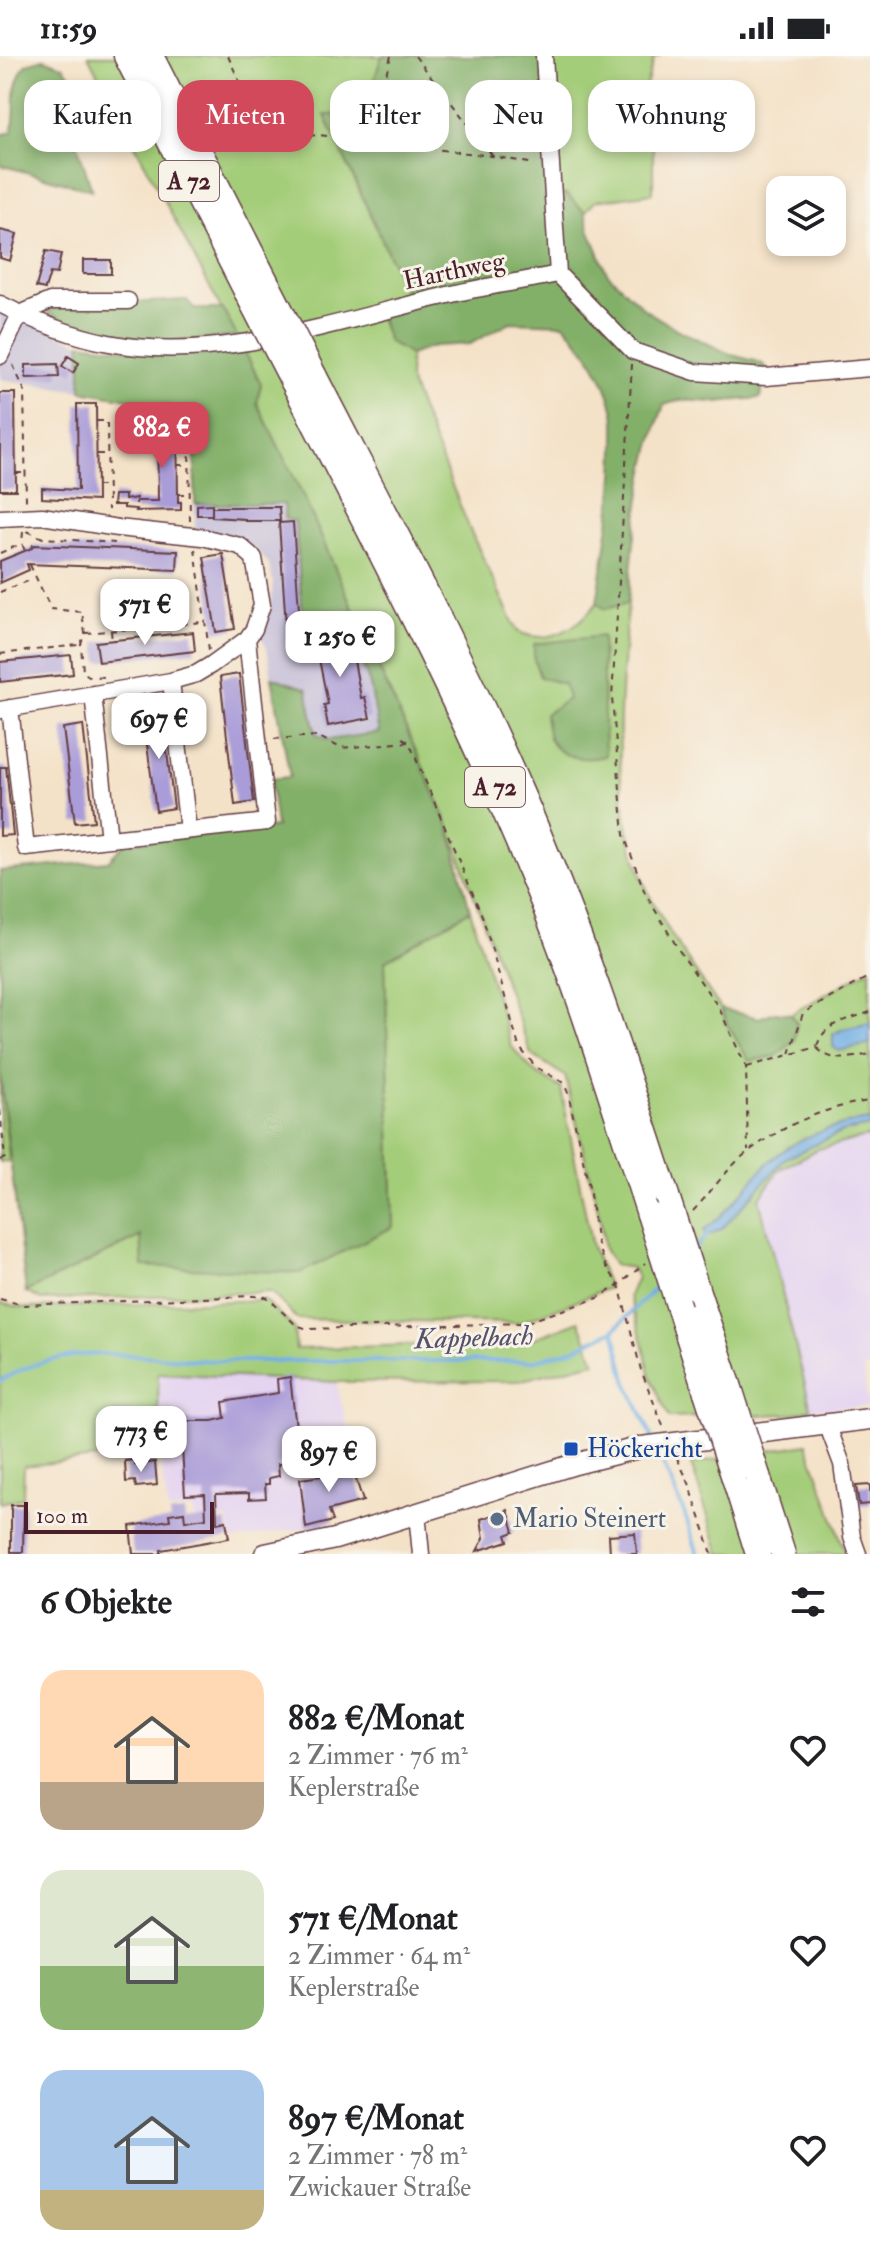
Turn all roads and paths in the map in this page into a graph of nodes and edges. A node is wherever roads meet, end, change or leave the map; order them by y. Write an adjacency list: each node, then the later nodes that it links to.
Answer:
1 (126, 56): 13 (highway, A 72)
2 (151, 56): 13 (highway, A 72)
3 (228, 56): 8 (path)
4 (391, 56): 7 (path)
5 (415, 56): 10 (path)
6 (544, 56): 11 (street)
7 (384, 80)
8 (330, 136)
9 (449, 151): 10 (path)
10 (492, 156): 11 (path)
11 (551, 167): 12 (street)
12 (558, 274): 16 (street, Harthweg); 18 (street)
13 (258, 290): 20 (highway, A 72, bridge)
14 (128, 301): 16 (street)
15 (0, 304): 16 (street, Harthweg)
16 (20, 314): 17 (street)
17 (2, 351): 21 (path)
18 (633, 351): 19 (street); 91 (path)
19 (870, 368)
20 (303, 378): 101 (highway, A 72, bridge); 101 (highway, A 72, bridge)
21 (24, 409): 22 (path); 26 (path)
22 (15, 410)
23 (97, 421): 28 (path)
24 (177, 431): 30 (path)
25 (16, 443): 26 (path)
26 (25, 443): 32 (path)
27 (97, 454): 28 (path)
28 (107, 454): 34 (path)
29 (177, 465): 30 (path)
30 (190, 465): 36 (path)
31 (16, 473): 32 (path)
32 (25, 473): 37 (path)
33 (97, 486): 34 (path)
34 (107, 486): 38 (path)
35 (178, 494): 36 (path)
36 (190, 494): 40 (path)
37 (14, 516): 38 (street); 44 (path)
38 (108, 527): 40 (street)
39 (33, 535): 41 (path)
40 (192, 536): 55 (path); 68 (street)
41 (43, 538): 42 (path); 45 (path)
42 (69, 541): 43 (path); 46 (path)
43 (93, 542): 47 (path); 48 (path)
44 (22, 543): 49 (path); 51 (path)
45 (42, 545)
46 (69, 546)
47 (93, 548)
48 (117, 548)
49 (9, 549): 50 (path); 52 (path)
50 (0, 553)
51 (26, 554)
52 (12, 556)
53 (30, 565): 56 (path)
54 (206, 569): 55 (path)
55 (198, 571): 59 (path)
56 (35, 578): 57 (path); 65 (path)
57 (0, 592)
58 (210, 595): 59 (path)
59 (202, 596): 61 (path)
60 (214, 620): 61 (path)
61 (205, 622): 62 (path); 76 (path)
62 (176, 625): 63 (path); 66 (path)
63 (144, 628): 64 (path); 67 (path)
64 (111, 631): 65 (path); 69 (path)
65 (85, 633): 70 (path)
66 (177, 633)
67 (145, 637)
68 (247, 639): 76 (street); 82 (street)
69 (112, 641)
70 (81, 644): 71 (path); 78 (path)
71 (54, 647): 72 (path); 74 (path)
72 (22, 651): 73 (path); 75 (path)
73 (0, 654)
74 (55, 656)
75 (23, 660)
76 (211, 665): 77 (street)
77 (171, 681): 78 (street); 84 (street)
78 (127, 688): 79 (street)
79 (93, 694): 80 (street); 85 (street)
80 (5, 709): 85 (street)
81 (403, 738): 83 (path)
82 (258, 740): 83 (path); 84 (street)
83 (409, 742): 98 (path)
84 (188, 830): 85 (street)
85 (109, 839)
86 (870, 976): 89 (path)
87 (870, 1012): 88 (path)
88 (817, 1047): 89 (path); 90 (path)
89 (790, 1054): 91 (path)
90 (870, 1054)
91 (746, 1067): 94 (path)
92 (870, 1101): 94 (path)
93 (0, 1110): 95 (path)
94 (748, 1152): 96 (path)
95 (0, 1160)
96 (687, 1217)
97 (646, 1261): 98 (path)
98 (619, 1285): 99 (path); 100 (path)
99 (0, 1299)
100 (632, 1333)
101 (718, 1388): 104 (highway, A 72, bridge)
102 (870, 1419): 103 (main road)
103 (827, 1424): 105 (main road); 110 (street)
104 (746, 1477): 108 (highway, A 72); 109 (highway, A 72)
105 (417, 1513): 106 (main road); 107 (street)
106 (265, 1554)
107 (421, 1554)
108 (758, 1554)
109 (783, 1554)
110 (858, 1554)

